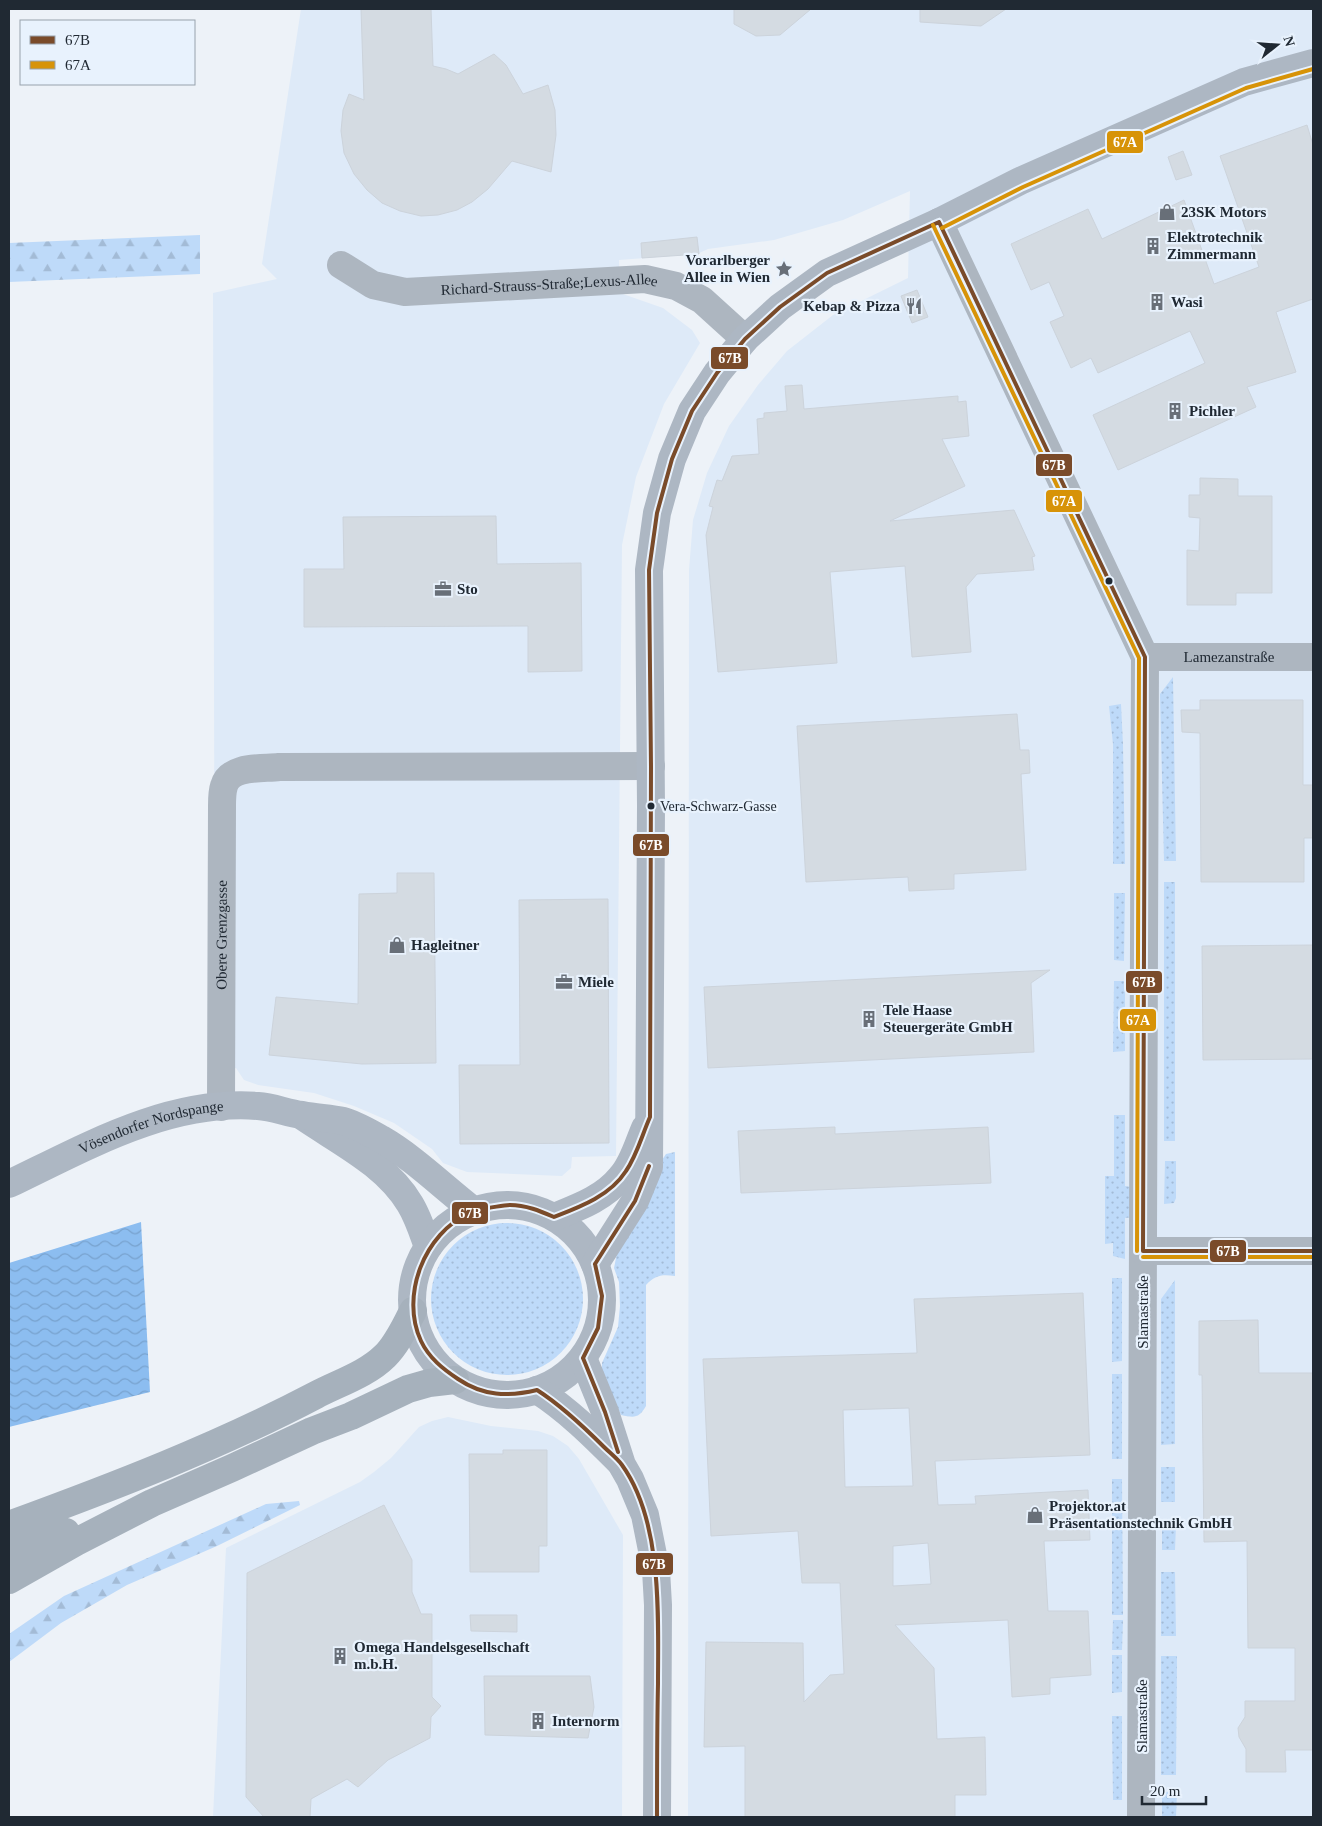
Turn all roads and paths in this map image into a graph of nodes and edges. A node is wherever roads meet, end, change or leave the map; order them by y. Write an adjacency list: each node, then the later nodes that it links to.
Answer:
1 (1313, 63): 2 (main road)
2 (939, 222): 4 (main road); 6 (street, Slamastraße)
3 (341, 265): 4 (street, Richard-Strauss-Straße;Lexus-Allee)
4 (745, 339): 7 (main road)
5 (1313, 657): 6 (street, Lamezanstraße)
6 (1145, 658): 15 (street, Slamastraße)
7 (651, 766): 8 (street, Obere Grenzgasse); 10 (main road)
8 (221, 1106): 9 (main road, Vösendorfer Nordspange); 11 (main road, Vösendorfer Nordspange)
9 (300, 1115): 12 (main road, Vösendorfer Nordspange); 14 (main road, Vösendorfer Nordspange)
10 (650, 1117): 13 (main road); 17 (main road)
11 (9, 1184)
12 (474, 1210): 13 (main road); 14 (main road)
13 (554, 1217): 17 (main road)
14 (428, 1247): 18 (main road)
15 (1143, 1251): 16 (street); 30 (street, Slamastraße)
16 (1313, 1251)
17 (595, 1264): 19 (main road)
18 (412, 1310): 20 (main road); 24 (highway)
19 (583, 1358): 21 (main road); 22 (main road)
20 (455, 1380): 21 (main road); 23 (highway)
21 (537, 1390): 22 (main road)
22 (622, 1465): 29 (main road)
23 (152, 1503): 27 (highway); 28 (highway)
24 (42, 1513): 25 (highway); 26 (highway)
25 (9, 1519)
26 (9, 1525)
27 (9, 1554)
28 (9, 1580)
29 (657, 1817)
30 (1141, 1817)

